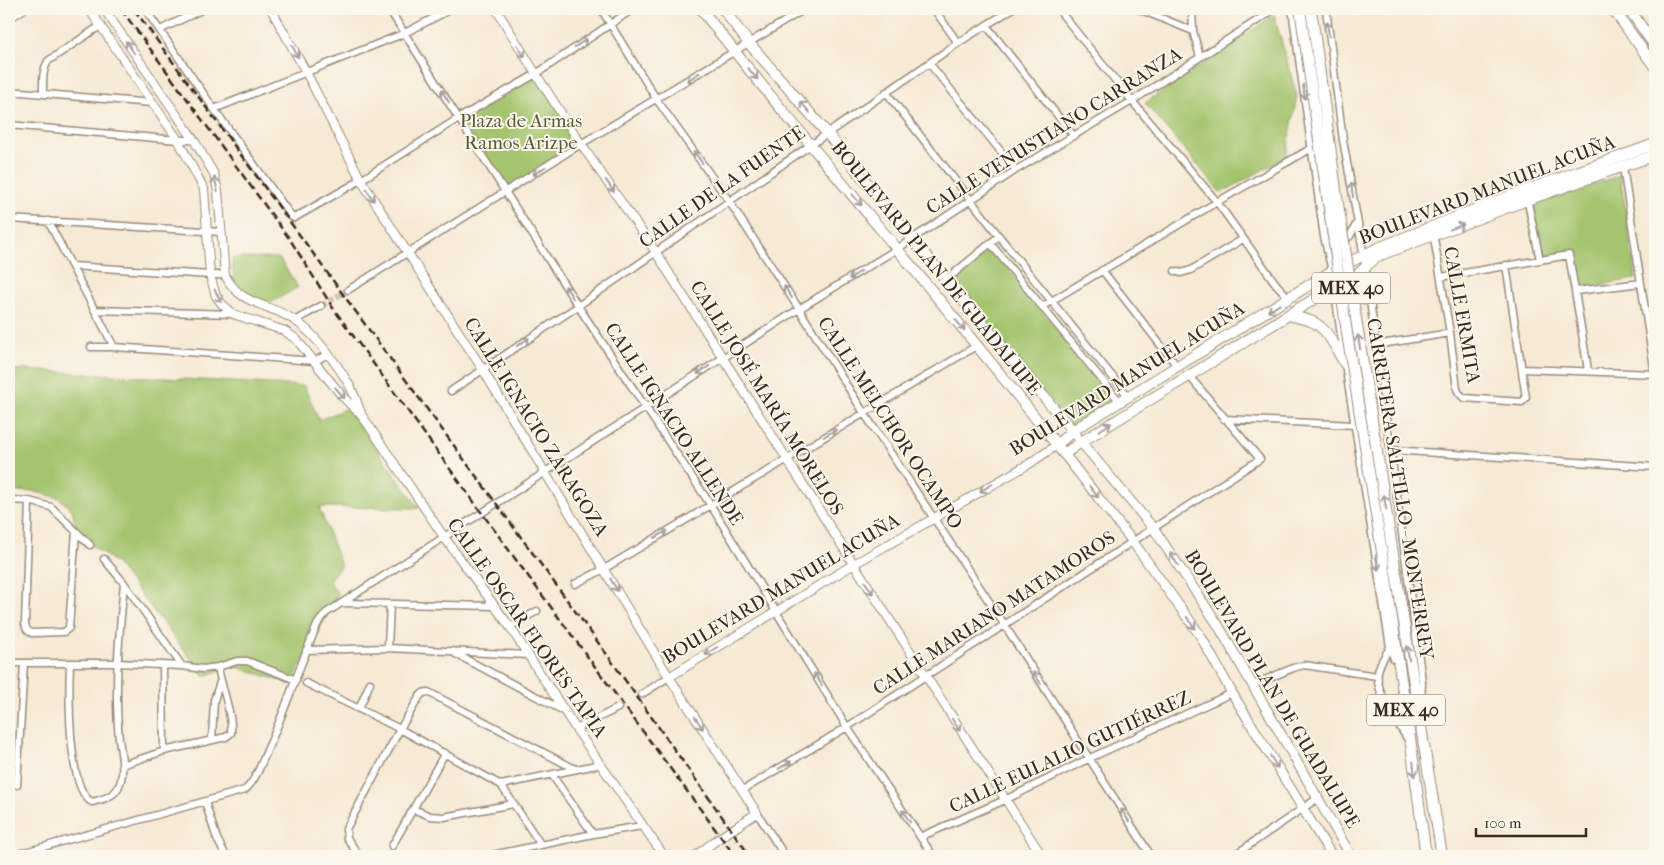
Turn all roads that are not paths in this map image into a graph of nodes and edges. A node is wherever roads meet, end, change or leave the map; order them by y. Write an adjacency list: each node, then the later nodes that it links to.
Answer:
1 (23, 9): 28 (street)
2 (89, 9): 31 (street, CALLE OSCAR FLORES TAPIA)
3 (104, 9): 58 (street, CALLE OSCAR FLORES TAPIA, one-way to 3)
4 (145, 9): 34 (street)
5 (203, 9): 34 (street)
6 (271, 9): 44 (street, CALLE IGNACIO ZARAGOZA, one-way to 44)
7 (389, 9): 36 (street, CALLE IGNACIO ALLENDE)
8 (451, 9): 36 (street)
9 (496, 9): 45 (street, CALLE JOSÉ MARÍA MORELOS, one-way to 45)
10 (600, 9): 29 (street, CALLE MELCHOR OCAMPO)
11 (633, 9): 29 (street)
12 (701, 9): 40 (main road, BOULEVARD PLAN DE GUADALUPE)
13 (723, 9): 37 (main road, BOULEVARD PLAN DE GUADALUPE)
14 (804, 9): 37 (street)
15 (934, 9): 38 (street)
16 (1012, 9): 30 (street, CALLE DE LA FUENTE)
17 (1058, 9): 50 (street)
18 (1139, 9): 35 (street)
19 (1192, 9): 35 (street)
20 (1275, 9): 41 (street, CALLE VENUSTIANO CARRANZA)
21 (1292, 9): 62 (street, one-way to 62)
22 (1300, 9): 186 (main road, CARRETERA SALTILLO - MONTERREY / MEX 40, bridge)
23 (1311, 9): 197 (main road, CARRETERA SALTILLO - MONTERREY / MEX 40, one-way to 23, bridge)
24 (1326, 9): 74 (street, one-way to 24)
25 (1613, 9): 43 (main road)
26 (1622, 9): 33 (main road)
27 (1629, 9): 33 (main road)
28 (9, 18)
29 (610, 23): 45 (street, one-way to 29); 49 (street, CALLE MELCHOR OCAMPO)
30 (986, 25): 38 (street, CALLE DE LA FUENTE); 56 (street)
31 (100, 26): 48 (street); 51 (street, CALLE OSCAR FLORES TAPIA)
32 (1655, 26): 33 (street)
33 (1642, 27): 39 (main road)
34 (160, 30): 52 (street)
35 (1193, 31): 41 (street)
36 (405, 33): 44 (street); 53 (street, CALLE IGNACIO ALLENDE, one-way to 36)
37 (748, 42): 40 (street); 55 (main road, BOULEVARD PLAN DE GUADALUPE, one-way to 37)
38 (958, 43): 42 (street, CALLE DE LA FUENTE)
39 (1655, 46)
40 (734, 51): 49 (street, one-way to 49); 60 (main road, BOULEVARD PLAN DE GUADALUPE, one-way to 60)
41 (1200, 57): 50 (street, CALLE VENUSTIANO CARRANZA)
42 (929, 63): 47 (street, CALLE DE LA FUENTE); 65 (street)
43 (1655, 67)
44 (306, 72): 52 (street); 66 (street, CALLE IGNACIO ZARAGOZA)
45 (536, 74): 53 (street); 59 (street, CALLE JOSÉ MARÍA MORELOS)
46 (9, 91): 48 (street)
47 (886, 92): 55 (street, CALLE DE LA FUENTE); 69 (street)
48 (44, 93): 51 (street)
49 (658, 100): 59 (street); 70 (street, CALLE MELCHOR OCAMPO, one-way to 49)
50 (1132, 101): 56 (street, CALLE VENUSTIANO CARRANZA); 71 (street)
51 (152, 103): 57 (street, CALLE OSCAR FLORES TAPIA)
52 (214, 109): 66 (street)
53 (459, 118): 66 (street); 67 (street, CALLE IGNACIO ALLENDE)
54 (9, 124): 57 (street)
55 (827, 133): 60 (street, CALLE DE LA FUENTE); 80 (main road, BOULEVARD PLAN DE GUADALUPE)
56 (1073, 135): 65 (street, CALLE VENUSTIANO CARRANZA)
57 (178, 140): 58 (street); 76 (street, CALLE OSCAR FLORES TAPIA)
58 (194, 140): 77 (street, CALLE OSCAR FLORES TAPIA, one-way to 58)
59 (581, 144): 67 (street, one-way to 67); 84 (street, CALLE JOSÉ MARÍA MORELOS, one-way to 84)
60 (811, 144): 70 (street, CALLE DE LA FUENTE); 83 (main road, BOULEVARD PLAN DE GUADALUPE, one-way to 83)
61 (1655, 144): 68 (main road, BOULEVARD MANUEL ACUÑA)
62 (1312, 148): 71 (street); 79 (street)
63 (1655, 155): 64 (main road, BOULEVARD MANUEL ACUÑA)
64 (1623, 167): 68 (main road, BOULEVARD MANUEL ACUÑA); 100 (street)
65 (1016, 170): 69 (street, CALLE VENUSTIANO CARRANZA)
66 (361, 180): 85 (street, CALLE IGNACIO ZARAGOZA, one-way to 85)
67 (506, 192): 85 (street); 108 (street, CALLE IGNACIO ALLENDE, one-way to 67)
68 (1526, 196): 75 (main road, BOULEVARD MANUEL ACUÑA); 88 (street)
69 (972, 200): 78 (street); 80 (street, CALLE VENUSTIANO CARRANZA)
70 (729, 201): 84 (street, CALLE DE LA FUENTE); 110 (street, CALLE MELCHOR OCAMPO, one-way to 70)
71 (1217, 202): 81 (street); 93 (street)
72 (9, 218): 73 (street)
73 (48, 221): 76 (street); 91 (street)
74 (1357, 222): 79 (street); 86 (street)
75 (1433, 231): 86 (main road, BOULEVARD MANUEL ACUÑA); 92 (main road, BOULEVARD MANUEL ACUÑA); 98 (street, CALLE ERMITA)
76 (208, 232): 77 (street); 97 (street, CALLE OSCAR FLORES TAPIA)
77 (221, 232): 96 (street, CALLE OSCAR FLORES TAPIA)
78 (999, 236): 82 (street); 87 (street)
79 (1324, 237): 95 (street)
80 (912, 239): 83 (street, CALLE VENUSTIANO CARRANZA); 99 (main road, BOULEVARD PLAN DE GUADALUPE)
81 (1243, 239): 94 (street); 104 (street)
82 (990, 243): 89 (street); 99 (street)
83 (897, 249): 110 (street, CALLE VENUSTIANO CARRANZA, one-way to 110); 120 (main road, BOULEVARD PLAN DE GUADALUPE, one-way to 120)
84 (655, 251): 108 (street, CALLE DE LA FUENTE); 124 (street, CALLE JOSÉ MARÍA MORELOS)
85 (408, 253): 102 (street); 130 (street, CALLE IGNACIO ZARAGOZA)
86 (1364, 257): 92 (street); 95 (main road, BOULEVARD MANUEL ACUÑA)
87 (1018, 260): 89 (street); 105 (street)
88 (1540, 260): 90 (street); 103 (street)
89 (1009, 265): 109 (street)
90 (1506, 265): 98 (street); 129 (street)
91 (72, 266): 97 (street); 111 (street)
92 (1365, 269): 101 (main road, BOULEVARD MANUEL ACUÑA); 106 (street)
93 (1102, 270): 105 (street); 128 (street)
94 (1176, 271)
95 (1332, 271): 101 (street); 104 (main road, BOULEVARD MANUEL ACUÑA)
96 (226, 274): 97 (street); 115 (street, CALLE OSCAR FLORES TAPIA)
97 (210, 275): 113 (street, CALLE OSCAR FLORES TAPIA, one-way to 113)
98 (1441, 277): 118 (street, CALLE ERMITA)
99 (946, 280): 142 (main road, BOULEVARD PLAN DE GUADALUPE)
100 (1641, 283): 103 (street); 133 (street)
101 (1334, 287): 112 (street); 114 (main road, BOULEVARD MANUEL ACUÑA)
102 (348, 290)
103 (1576, 292): 131 (street)
104 (1289, 298): 128 (main road, BOULEVARD MANUEL ACUÑA, one-way to 128)
105 (1051, 301): 109 (street); 116 (street)
106 (1370, 302): 112 (street); 119 (street)
107 (321, 306): 115 (street)
108 (578, 306): 130 (street, CALLE DE LA FUENTE, one-way to 108); 137 (street, CALLE IGNACIO ALLENDE)
109 (1043, 306): 117 (street)
110 (799, 309): 124 (street, CALLE VENUSTIANO CARRANZA); 138 (street, CALLE MELCHOR OCAMPO)
111 (95, 310): 113 (street); 122 (street)
112 (1337, 310): 126 (street)
113 (233, 314): 125 (street, CALLE OSCAR FLORES TAPIA)
114 (1289, 315): 126 (main road); 134 (main road, BOULEVARD MANUEL ACUÑA)
115 (296, 320): 123 (street, CALLE OSCAR FLORES TAPIA)
116 (1072, 327): 117 (street); 127 (street)
117 (1064, 333): 132 (street)
118 (1450, 333): 119 (street); 129 (street, CALLE ERMITA)
119 (1375, 344): 145 (street)
120 (978, 346): 138 (street); 144 (main road, BOULEVARD PLAN DE GUADALUPE)
121 (91, 347): 122 (street)
122 (114, 347): 125 (street)
123 (328, 354): 125 (street); 139 (street, CALLE OSCAR FLORES TAPIA)
124 (724, 357): 137 (street, CALLE VENUSTIANO CARRANZA, one-way to 137); 147 (street, CALLE JOSÉ MARÍA MORELOS)
125 (315, 361): 139 (street, CALLE OSCAR FLORES TAPIA, one-way to 139)
126 (1345, 364): 141 (street)
127 (1103, 366): 132 (street); 136 (street)
128 (1177, 366): 136 (main road, BOULEVARD MANUEL ACUÑA)
129 (1522, 369): 131 (street)
130 (483, 370): 135 (street, CALLE DE LA FUENTE); 149 (street, CALLE IGNACIO ZARAGOZA)
131 (1588, 370): 133 (street)
132 (1094, 371): 136 (street)
133 (1655, 374)
134 (1188, 376): 140 (street); 143 (main road, BOULEVARD MANUEL ACUÑA, one-way to 134)
135 (451, 391)
136 (1124, 399): 142 (main road, BOULEVARD MANUEL ACUÑA)
137 (646, 407): 149 (street, CALLE VENUSTIANO CARRANZA); 152 (street, CALLE IGNACIO ALLENDE)
138 (864, 412): 147 (street, one-way to 138); 153 (street, CALLE MELCHOR OCAMPO)
139 (363, 417): 156 (street, CALLE OSCAR FLORES TAPIA)
140 (1224, 419): 141 (street); 154 (street, CALLE MARIANO MATAMOROS)
141 (1355, 425): 171 (street, one-way to 171)
142 (1072, 431): 143 (main road, BOULEVARD PLAN DE GUADALUPE); 144 (main road, BOULEVARD MANUEL ACUÑA)
143 (1081, 442): 146 (main road, BOULEVARD MANUEL ACUÑA); 154 (main road, BOULEVARD PLAN DE GUADALUPE)
144 (1057, 445): 146 (main road, BOULEVARD PLAN DE GUADALUPE); 153 (street, BOULEVARD MANUEL ACUÑA, one-way to 153)
145 (1391, 450): 148 (street); 197 (street)
146 (1064, 454): 157 (main road, BOULEVARD PLAN DE GUADALUPE, one-way to 157)
147 (787, 459): 152 (street); 160 (street, CALLE JOSÉ MARÍA MORELOS)
148 (1655, 467)
149 (546, 472): 156 (street, CALLE VENUSTIANO CARRANZA); 161 (street, CALLE IGNACIO ZARAGOZA)
150 (9, 500): 151 (street)
151 (29, 501): 155 (street); 155 (street)
152 (710, 504): 161 (street, one-way to 152); 168 (street, CALLE IGNACIO ALLENDE)
153 (933, 518): 160 (street, BOULEVARD MANUEL ACUÑA); 169 (street, CALLE MELCHOR OCAMPO)
154 (1154, 529): 157 (street, CALLE MARIANO MATAMOROS); 191 (main road, BOULEVARD PLAN DE GUADALUPE, one-way to 154)
155 (76, 531): 158 (street)
156 (444, 536): 164 (street, CALLE VENUSTIANO CARRANZA); 166 (street, CALLE OSCAR FLORES TAPIA)
157 (1133, 542): 169 (street, CALLE MARIANO MATAMOROS); 192 (main road, BOULEVARD PLAN DE GUADALUPE, one-way to 192)
158 (90, 545)
159 (104, 559): 162 (street)
160 (854, 564): 168 (street, BOULEVARD MANUEL ACUÑA); 183 (street, CALLE JOSÉ MARÍA MORELOS, one-way to 183)
161 (604, 569): 163 (street); 185 (street, CALLE IGNACIO ZARAGOZA, one-way to 185)
162 (124, 584): 179 (street); 181 (street)
163 (575, 584)
164 (343, 603): 165 (street); 173 (street, CALLE VENUSTIANO CARRANZA)
165 (390, 604): 166 (street); 172 (street)
166 (495, 606): 170 (street, CALLE OSCAR FLORES TAPIA)
167 (537, 611): 170 (street)
168 (776, 611): 185 (street, BOULEVARD MANUEL ACUÑA, one-way to 185); 198 (street, CALLE IGNACIO ALLENDE, one-way to 168)
169 (1004, 624): 183 (street, CALLE MARIANO MATAMOROS); 205 (street, CALLE MELCHOR OCAMPO, one-way to 169)
170 (510, 626): 175 (street, CALLE OSCAR FLORES TAPIA)
171 (1390, 647): 184 (street); 186 (street)
172 (388, 648): 173 (street); 174 (street)
173 (306, 650): 187 (street, CALLE VENUSTIANO CARRANZA)
174 (450, 651): 175 (street); 196 (street)
175 (528, 655): 196 (street, CALLE OSCAR FLORES TAPIA)
176 (9, 663): 177 (street)
177 (24, 663): 178 (street); 210 (street)
178 (70, 663): 179 (street); 207 (street)
179 (117, 663): 180 (street); 207 (street)
180 (162, 665): 181 (street); 203 (street)
181 (182, 666): 182 (street)
182 (218, 667): 187 (street); 188 (street)
183 (925, 676): 198 (street, CALLE MARIANO MATAMOROS); 214 (street, CALLE JOSÉ MARÍA MORELOS, one-way to 214)
184 (1377, 676): 191 (street); 202 (street)
185 (669, 677): 193 (street, BOULEVARD MANUEL ACUÑA); 212 (street, CALLE IGNACIO ZARAGOZA, one-way to 212)
186 (1401, 679): 202 (main road, CARRETERA SALTILLO - MONTERREY / MEX 40)
187 (296, 680): 215 (street, CALLE VENUSTIANO CARRANZA)
188 (220, 682): 201 (street); 201 (street)
189 (370, 683): 195 (street)
190 (306, 684): 195 (street)
191 (1254, 685): 213 (main road, BOULEVARD PLAN DE GUADALUPE)
192 (1232, 693): 205 (street, CALLE EULALIO GUTIÉRREZ); 218 (main road, BOULEVARD PLAN DE GUADALUPE, one-way to 218)
193 (642, 694)
194 (618, 708): 200 (street)
195 (359, 709): 199 (street)
196 (566, 712): 200 (street, CALLE OSCAR FLORES TAPIA)
197 (1420, 723): 239 (main road, CARRETERA SALTILLO - MONTERREY / MEX 40)
198 (847, 728): 212 (street, CALLE MARIANO MATAMOROS, one-way to 198); 222 (street, CALLE IGNACIO ALLENDE, one-way to 198)
199 (400, 729): 204 (street); 208 (street); 227 (street)
200 (576, 729): 206 (street, CALLE OSCAR FLORES TAPIA)
201 (212, 740): 203 (street)
202 (1412, 745): 238 (main road, CARRETERA SALTILLO - MONTERREY / MEX 40, one-way to 238)
203 (164, 751): 207 (street)
204 (445, 753): 211 (street); 217 (street)
205 (1090, 758): 214 (street, CALLE EULALIO GUTIÉRREZ); 234 (street, CALLE MELCHOR OCAMPO, one-way to 205)
206 (601, 764): 208 (street); 220 (street, CALLE OSCAR FLORES TAPIA)
207 (122, 765)
208 (575, 769): 209 (street)
209 (552, 774): 211 (street); 221 (street)
210 (17, 785)
211 (501, 785): 216 (street)
212 (744, 790): 219 (street, CALLE IGNACIO ZARAGOZA)
213 (1318, 798): 218 (street); 237 (main road, BOULEVARD PLAN DE GUADALUPE)
214 (1005, 800): 222 (street, CALLE EULALIO GUTIÉRREZ); 233 (street, CALLE JOSÉ MARÍA MORELOS)
215 (205, 802): 225 (street, CALLE VENUSTIANO CARRANZA); 226 (street)
216 (513, 804): 217 (street); 223 (street)
217 (413, 809): 224 (street)
218 (1302, 809): 235 (street); 236 (main road, BOULEVARD PLAN DE GUADALUPE)
219 (757, 813): 230 (street); 231 (street, CALLE IGNACIO ZARAGOZA)
220 (642, 826): 221 (street); 229 (street, CALLE OSCAR FLORES TAPIA)
221 (593, 834): 223 (street)
222 (920, 837): 232 (street, CALLE IGNACIO ALLENDE)
223 (541, 845): 228 (street)
224 (392, 846)
225 (12, 856)
226 (226, 856)
227 (360, 856)
228 (488, 856)
229 (664, 856)
230 (696, 856)
231 (785, 856)
232 (933, 856)
233 (1042, 856)
234 (1151, 856)
235 (1233, 856)
236 (1332, 856)
237 (1351, 856)
238 (1426, 856)
239 (1442, 856)

